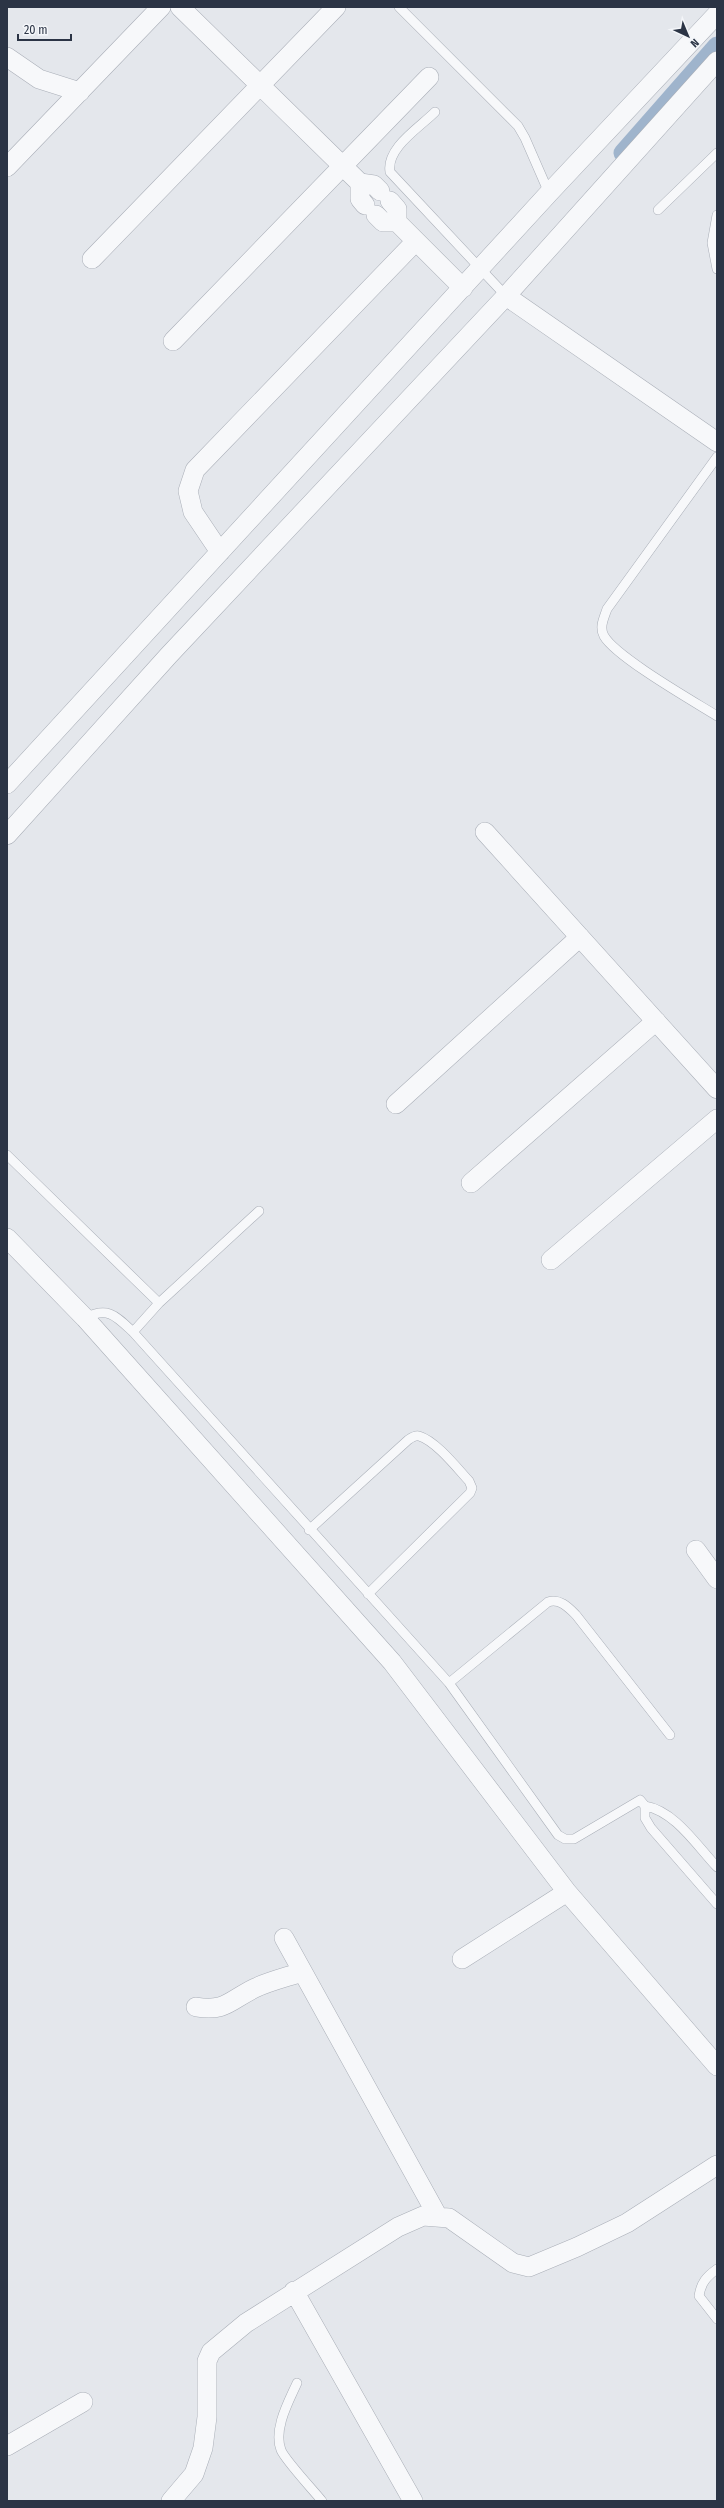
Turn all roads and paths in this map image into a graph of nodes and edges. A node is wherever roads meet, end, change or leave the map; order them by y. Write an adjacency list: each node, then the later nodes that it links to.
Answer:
1 (162, 7): 10 (street)
2 (180, 7): 9 (street)
3 (336, 7): 9 (street)
4 (399, 7): 16 (lane)
5 (717, 14): 16 (street)
6 (7, 57): 10 (street)
7 (717, 61): 25 (street)
8 (429, 77): 13 (street)
9 (258, 85): 13 (street); 21 (street)
10 (80, 92): 14 (street)
11 (435, 112): 23 (lane)
12 (717, 153): 17 (lane)
13 (342, 166): 15 (street); 26 (street)
14 (7, 167)
15 (360, 183): 19 (street); 19 (street)
16 (549, 192): 23 (street)
17 (658, 210)
18 (717, 216): 22 (lane)
19 (397, 222): 20 (street)
20 (416, 242): 24 (street); 29 (street)
21 (92, 260)
22 (717, 269)
23 (484, 274): 24 (street); 25 (lane)
24 (463, 288): 29 (street)
25 (504, 295): 27 (street); 33 (street)
26 (173, 340)
27 (717, 442)
28 (717, 457): 30 (lane)
29 (220, 552): 31 (street)
30 (717, 716)
31 (7, 784)
32 (485, 832): 34 (street)
33 (7, 835)
34 (580, 937): 35 (street); 37 (street)
35 (656, 1021): 36 (street); 40 (street)
36 (717, 1089)
37 (396, 1104)
38 (717, 1119): 43 (street)
39 (7, 1154): 44 (lane)
40 (471, 1183)
41 (259, 1211): 44 (lane)
42 (7, 1238): 45 (street)
43 (552, 1260)
44 (159, 1303): 46 (lane)
45 (85, 1318): 46 (lane); 55 (street)
46 (133, 1332): 47 (lane)
47 (309, 1530): 50 (lane); 50 (lane)
48 (696, 1550): 49 (street)
49 (717, 1579)
50 (368, 1594): 51 (lane)
51 (449, 1683): 52 (lane); 53 (lane)
52 (670, 1735)
53 (645, 1806): 54 (lane); 56 (lane)
54 (717, 1868)
55 (567, 1892): 58 (street); 61 (street)
56 (717, 1904)
57 (284, 1938): 59 (street)
58 (462, 1959)
59 (302, 1972): 60 (street); 63 (street)
60 (196, 2007)
61 (717, 2066)
62 (717, 2165): 63 (street)
63 (437, 2215): 65 (street)
64 (717, 2269): 66 (lane)
65 (294, 2291): 70 (street); 72 (street)
66 (717, 2319)
67 (297, 2382): 71 (lane)
68 (83, 2402): 69 (street)
69 (7, 2446)
70 (170, 2501)
71 (322, 2501)
72 (413, 2501)

